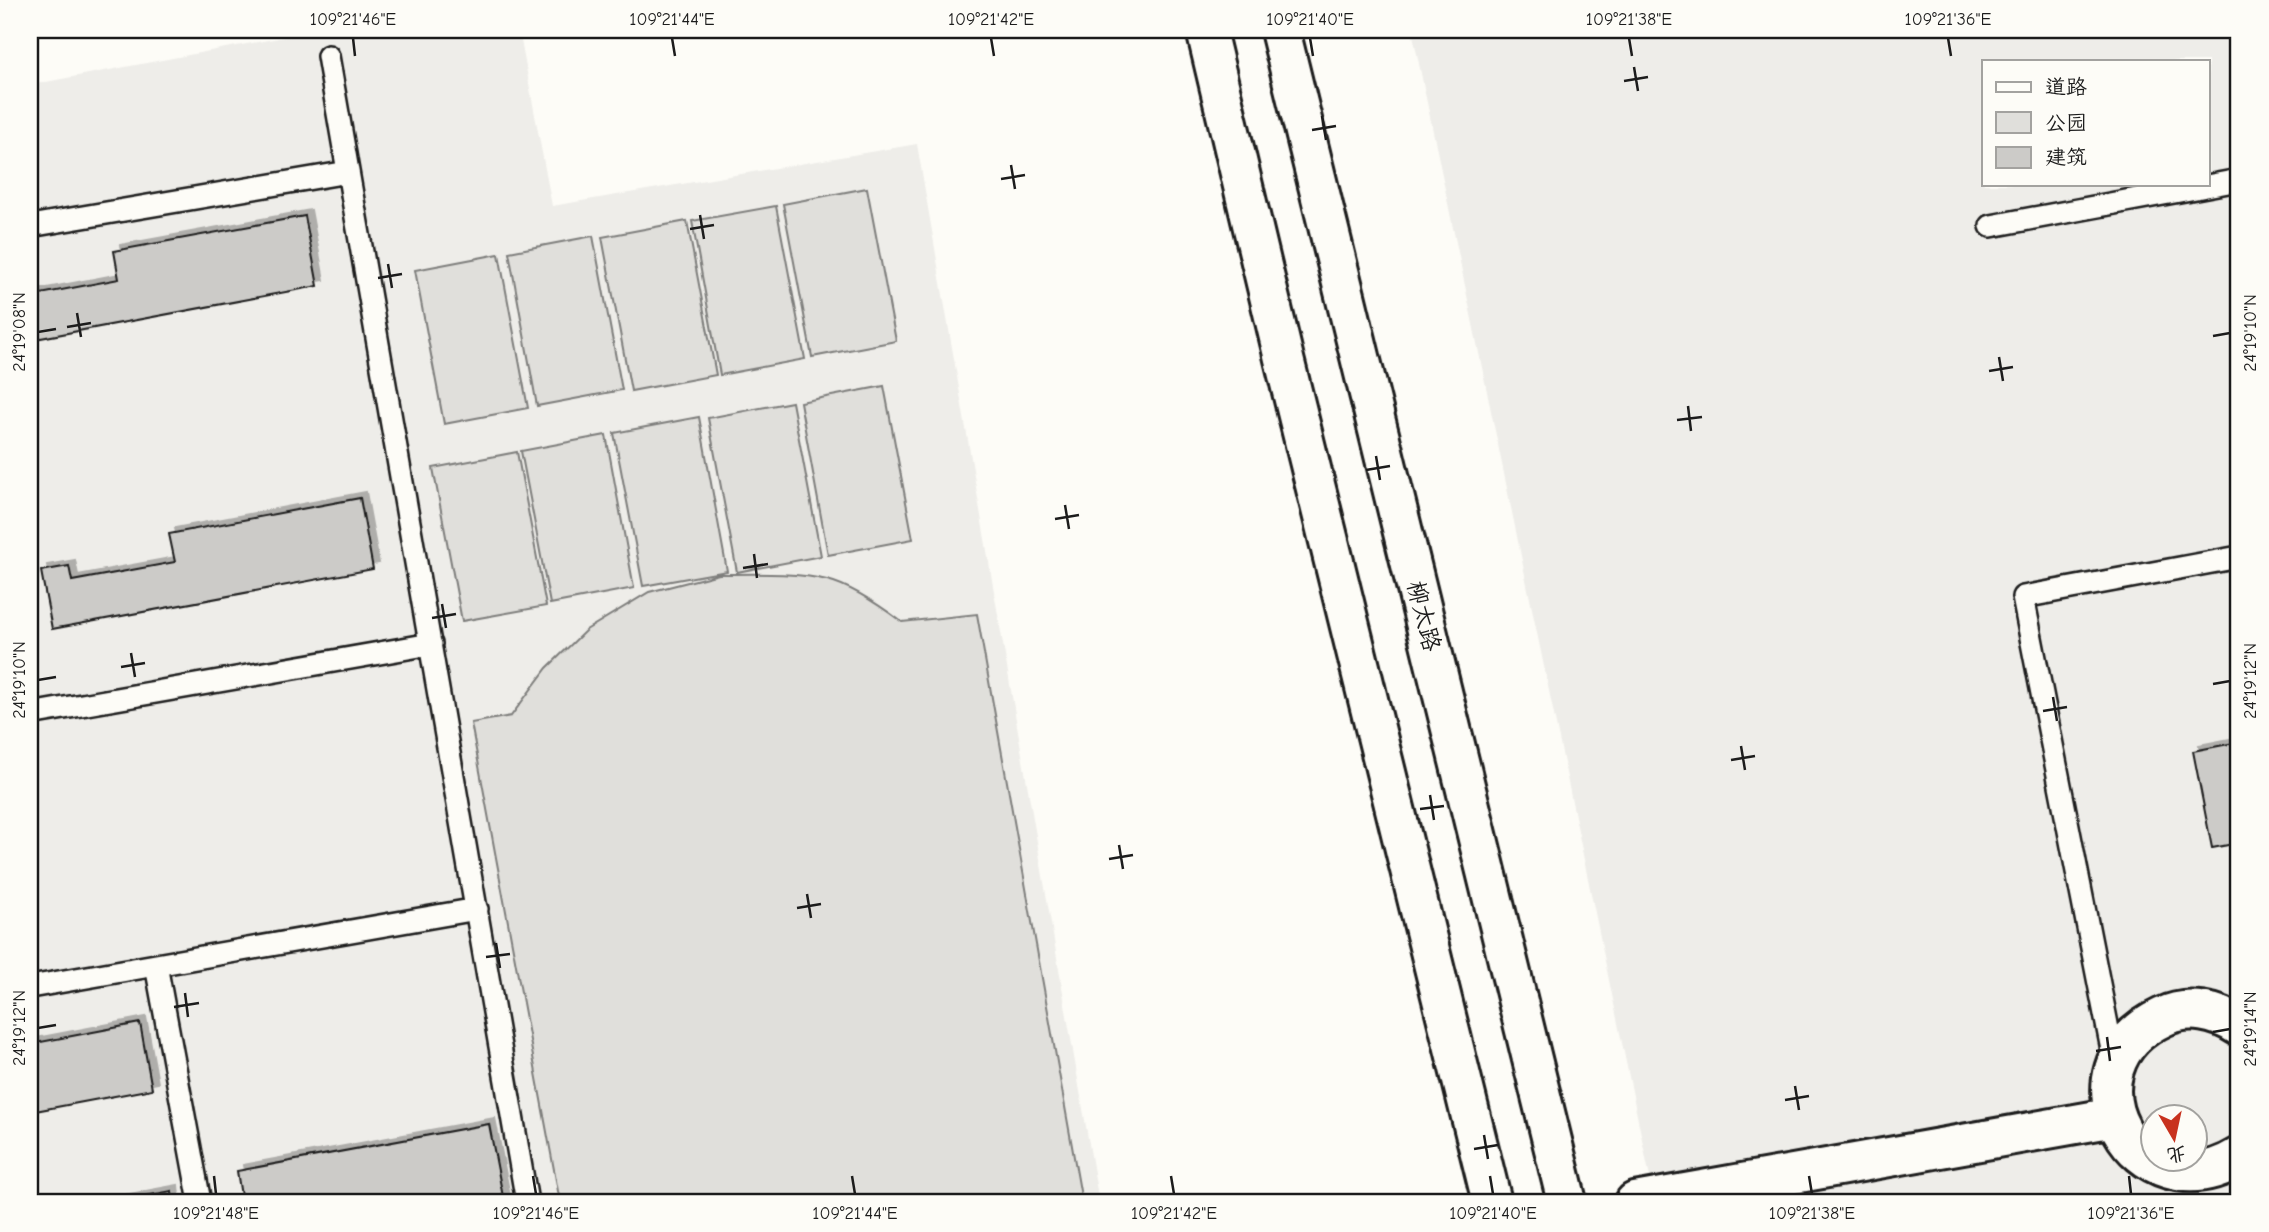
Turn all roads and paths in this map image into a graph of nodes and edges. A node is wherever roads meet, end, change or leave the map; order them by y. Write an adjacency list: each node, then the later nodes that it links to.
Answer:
1 (1206, 30): 22 (main road)
2 (1280, 30): 23 (main road, 柳太路)
3 (328, 57): 4 (lane)
4 (348, 172): 8 (lane); 11 (lane)
5 (2239, 180): 6 (lane)
6 (2210, 185)
7 (2207, 186): 9 (lane)
8 (30, 226)
9 (1991, 226)
10 (2239, 557): 17 (lane)
11 (431, 644): 12 (lane); 13 (lane)
12 (30, 714)
13 (477, 909): 14 (lane); 21 (lane)
14 (156, 965): 15 (lane); 20 (lane)
15 (30, 987)
16 (2239, 1026): 17 (main road)
17 (2115, 1065): 18 (main road)
18 (2115, 1117): 19 (main road); 24 (main road)
19 (2239, 1157)
20 (200, 1202)
21 (527, 1202)
22 (1492, 1202)
23 (1567, 1202)
24 (1635, 1202)

